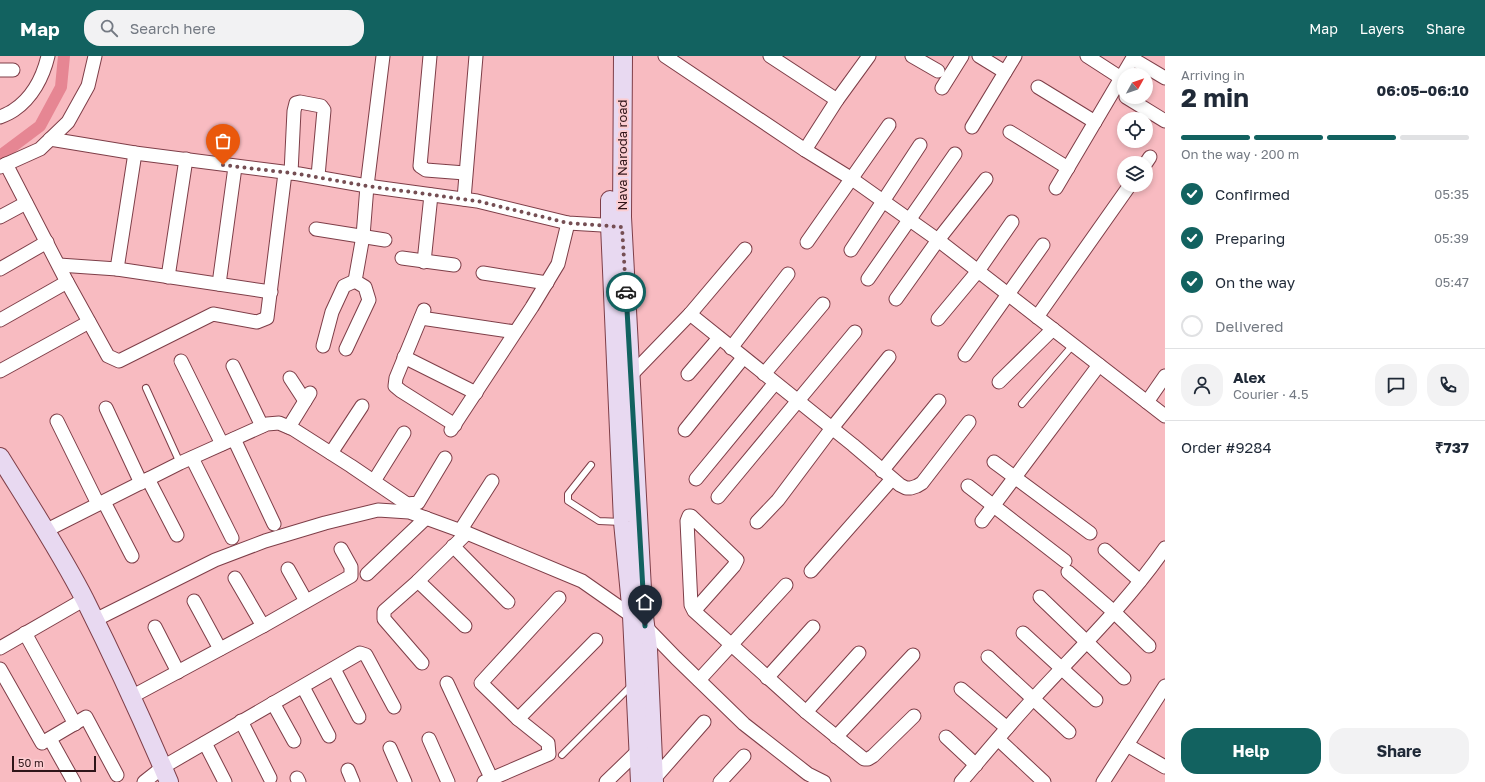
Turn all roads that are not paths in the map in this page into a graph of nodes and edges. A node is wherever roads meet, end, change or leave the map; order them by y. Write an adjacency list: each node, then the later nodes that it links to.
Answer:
1 (48, 56): 27 (street)
2 (95, 56): 33 (street)
3 (382, 56): 47 (street)
4 (430, 56): 42 (street)
5 (476, 56): 42 (street)
6 (611, 56): 58 (street, Nava Naroda road)
7 (623, 56): 58 (street, Nava Naroda road)
8 (665, 56): 35 (street)
9 (770, 56): 25 (street)
10 (869, 56): 25 (street)
11 (912, 56): 18 (street)
12 (962, 56): 23 (street)
13 (979, 56): 19 (street)
14 (1015, 56): 19 (street)
15 (1087, 56): 20 (street)
16 (1134, 57): 17 (street); 21 (street)
17 (1127, 68)
18 (938, 70)
19 (1005, 72): 31 (street)
20 (1117, 75)
21 (1165, 78)
22 (1038, 87): 29 (street)
23 (942, 88)
24 (1117, 98): 29 (street)
25 (837, 100): 35 (street)
26 (1138, 104): 28 (street)
27 (0, 117)
28 (1165, 120)
29 (1095, 122): 41 (street)
30 (889, 125): 45 (street)
31 (972, 127)
32 (1010, 132): 41 (street)
33 (50, 139): 36 (street); 39 (street)
34 (920, 146): 52 (street)
35 (805, 150): 45 (street)
36 (135, 153): 38 (street); 73 (street)
37 (955, 154): 55 (street)
38 (186, 159): 40 (street); 77 (street)
39 (3, 166): 53 (street)
40 (235, 166): 43 (street); 82 (street)
41 (1068, 168): 48 (street)
42 (465, 172): 51 (street)
43 (288, 173): 44 (street); 44 (street); 83 (street)
44 (318, 176): 47 (street)
45 (852, 179): 52 (street); 64 (street)
46 (986, 179): 62 (street)
47 (367, 186): 50 (street); 60 (street)
48 (1056, 188)
49 (1125, 192): 88 (street)
50 (431, 194): 51 (street); 69 (street)
51 (464, 199): 57 (street)
52 (883, 201): 55 (street); 67 (street)
53 (26, 203): 54 (street); 63 (street)
54 (0, 217)
55 (909, 220): 62 (street); 78 (street)
56 (1012, 222): 74 (street)
57 (568, 223): 58 (street); 81 (street)
58 (616, 226): 110 (street, Nava Naroda road); 151 (street)
59 (316, 229): 60 (street)
60 (363, 236): 61 (street); 79 (street)
61 (385, 240)
62 (938, 240): 74 (street); 85 (street)
63 (48, 242): 70 (street); 72 (street)
64 (807, 242)
65 (1043, 245): 84 (street)
66 (745, 249): 87 (street)
67 (851, 250)
68 (402, 258): 69 (street)
69 (424, 262): 71 (street)
70 (59, 265): 73 (street); 80 (street)
71 (454, 265)
72 (0, 269)
73 (117, 269): 77 (street)
74 (978, 271): 84 (street); 89 (street)
75 (483, 273): 81 (street)
76 (788, 274): 98 (street)
77 (168, 277): 82 (street)
78 (868, 279)
79 (355, 281): 97 (street); 99 (street)
80 (67, 282): 90 (street); 91 (street)
81 (547, 283): 93 (street)
82 (219, 284): 83 (street)
83 (271, 292): 91 (street)
84 (1008, 295): 88 (street); 100 (street)
85 (896, 299)
86 (823, 304): 109 (street)
87 (690, 314): 95 (street); 110 (street)
88 (1037, 317): 92 (street)
89 (938, 319)
90 (0, 320)
91 (89, 322): 107 (street)
92 (1053, 329): 96 (street); 113 (street)
93 (515, 332): 101 (street); 116 (street)
94 (855, 332): 117 (street)
95 (719, 338): 98 (street); 108 (street)
96 (1073, 345): 105 (street); 120 (lane)
97 (323, 346)
98 (731, 348): 103 (street)
99 (346, 349)
100 (965, 355)
101 (404, 357): 116 (street); 116 (street)
102 (889, 357): 128 (street)
103 (743, 358): 109 (street); 129 (street)
104 (181, 361): 131 (street)
105 (1100, 365): 119 (street); 139 (street)
106 (234, 366): 126 (street)
107 (0, 372)
108 (688, 374)
109 (764, 374): 114 (street)
110 (631, 375): 180 (street, Nava Naroda road)
111 (1165, 376): 119 (street)
112 (290, 378): 127 (street)
113 (999, 382)
114 (775, 383): 117 (street); 140 (street)
115 (146, 388): 135 (lane)
116 (476, 393)
117 (797, 401): 128 (street); 146 (street)
118 (939, 401): 138 (street)
119 (1147, 402): 123 (street)
120 (1022, 404)
121 (362, 406): 132 (street)
122 (106, 408): 142 (street)
123 (1165, 416)
124 (57, 421): 147 (street)
125 (969, 422): 141 (street)
126 (262, 426): 127 (street); 131 (street)
127 (289, 427): 132 (street)
128 (832, 428): 138 (street); 152 (street)
129 (685, 430)
130 (404, 433): 143 (street)
131 (228, 442): 135 (street); 153 (street)
132 (331, 453): 143 (street)
133 (0, 457): 154 (street)
134 (445, 458): 143 (street)
135 (186, 461): 142 (street); 158 (street)
136 (994, 462): 139 (street)
137 (591, 465): 151 (lane)
138 (882, 471): 141 (street)
139 (1014, 477): 148 (street); 156 (street)
140 (696, 479)
141 (892, 479): 165 (street)
142 (144, 481): 147 (street); 157 (street)
143 (374, 481)
144 (492, 481): 155 (street)
145 (968, 486): 148 (street)
146 (718, 497)
147 (101, 503): 154 (street); 163 (street)
148 (993, 505): 150 (street); 178 (street)
149 (426, 518): 155 (street); 166 (street); 179 (street)
150 (982, 521)
151 (623, 522): 180 (street)
152 (757, 522)
153 (274, 524)
154 (45, 531): 173 (street)
155 (463, 532): 159 (street); 180 (street)
156 (1090, 533)
157 (177, 535)
158 (232, 538)
159 (453, 546): 168 (street); 176 (street)
160 (1165, 548): 169 (street)
161 (341, 549): 175 (street)
162 (1105, 550): 169 (street)
163 (132, 556)
164 (288, 569): 175 (street)
165 (811, 571)
166 (367, 574)
167 (235, 578): 181 (street)
168 (418, 581): 182 (street); 196 (street)
169 (1140, 581): 178 (street)
170 (786, 585): 189 (street)
171 (1040, 597): 188 (street)
172 (559, 598): 217 (street)
173 (85, 599): 179 (street); 185 (street)
174 (194, 601): 192 (street)
175 (306, 601): 181 (street)
176 (508, 602)
177 (694, 611): 177 (street); 189 (street)
178 (1114, 612): 188 (street); 190 (street)
179 (95, 620): 209 (street)
180 (639, 621): 203 (street); 204 (street); 244 (street, Nava Naroda road)
181 (263, 626): 192 (street)
182 (466, 626)
183 (155, 627): 200 (street)
184 (813, 628): 201 (street)
185 (25, 633): 191 (street); 220 (street)
186 (1022, 633): 199 (street)
187 (596, 640): 217 (street)
188 (1087, 641): 199 (street); 202 (street)
189 (731, 645): 201 (street); 203 (street)
190 (1150, 646)
191 (0, 648)
192 (220, 649): 200 (street)
193 (859, 653): 214 (street)
194 (913, 655): 224 (street)
195 (988, 657): 210 (street)
196 (422, 663)
197 (0, 669): 226 (street)
198 (334, 669): 207 (street); 213 (street); 215 (street)
199 (1063, 669): 210 (street); 211 (street)
200 (178, 672): 209 (street)
201 (768, 678): 214 (street)
202 (1124, 678)
203 (699, 680): 241 (street)
204 (635, 682): 233 (street); 234 (lane)
205 (447, 683): 243 (street)
206 (1165, 686): 231 (street)
207 (303, 687): 212 (street); 223 (street)
208 (961, 689): 221 (street)
209 (131, 697): 238 (street)
210 (1033, 699): 221 (street); 222 (street)
211 (1096, 700)
212 (273, 704): 218 (street); 229 (street)
213 (394, 707)
214 (806, 712): 224 (street)
215 (359, 716)
216 (914, 716): 224 (street)
217 (518, 719): 243 (street)
218 (241, 721): 230 (street); 240 (street)
219 (704, 722): 244 (street)
220 (75, 724): 226 (street); 239 (street)
221 (1007, 728): 228 (street)
222 (1069, 732)
223 (329, 736)
224 (836, 737)
225 (946, 737): 236 (street)
226 (50, 739): 245 (street)
227 (429, 739): 249 (street)
228 (998, 739): 236 (street); 253 (street)
229 (294, 742)
230 (205, 743): 238 (street); 247 (street)
231 (1127, 745): 237 (street); 254 (street)
232 (390, 748): 248 (street)
233 (638, 751): 244 (street); 250 (street)
234 (562, 755)
235 (744, 756): 251 (street)
236 (976, 765): 242 (street)
237 (1165, 767)
238 (166, 774): 246 (street)
239 (117, 775)
240 (270, 778)
241 (805, 778): 252 (street)
242 (968, 780)
243 (489, 781)
244 (649, 781)
245 (74, 782)
246 (144, 782)
247 (225, 782)
248 (405, 782)
249 (448, 782)
250 (606, 782)
251 (720, 782)
252 (824, 782)
253 (1044, 782)
254 (1103, 782)

